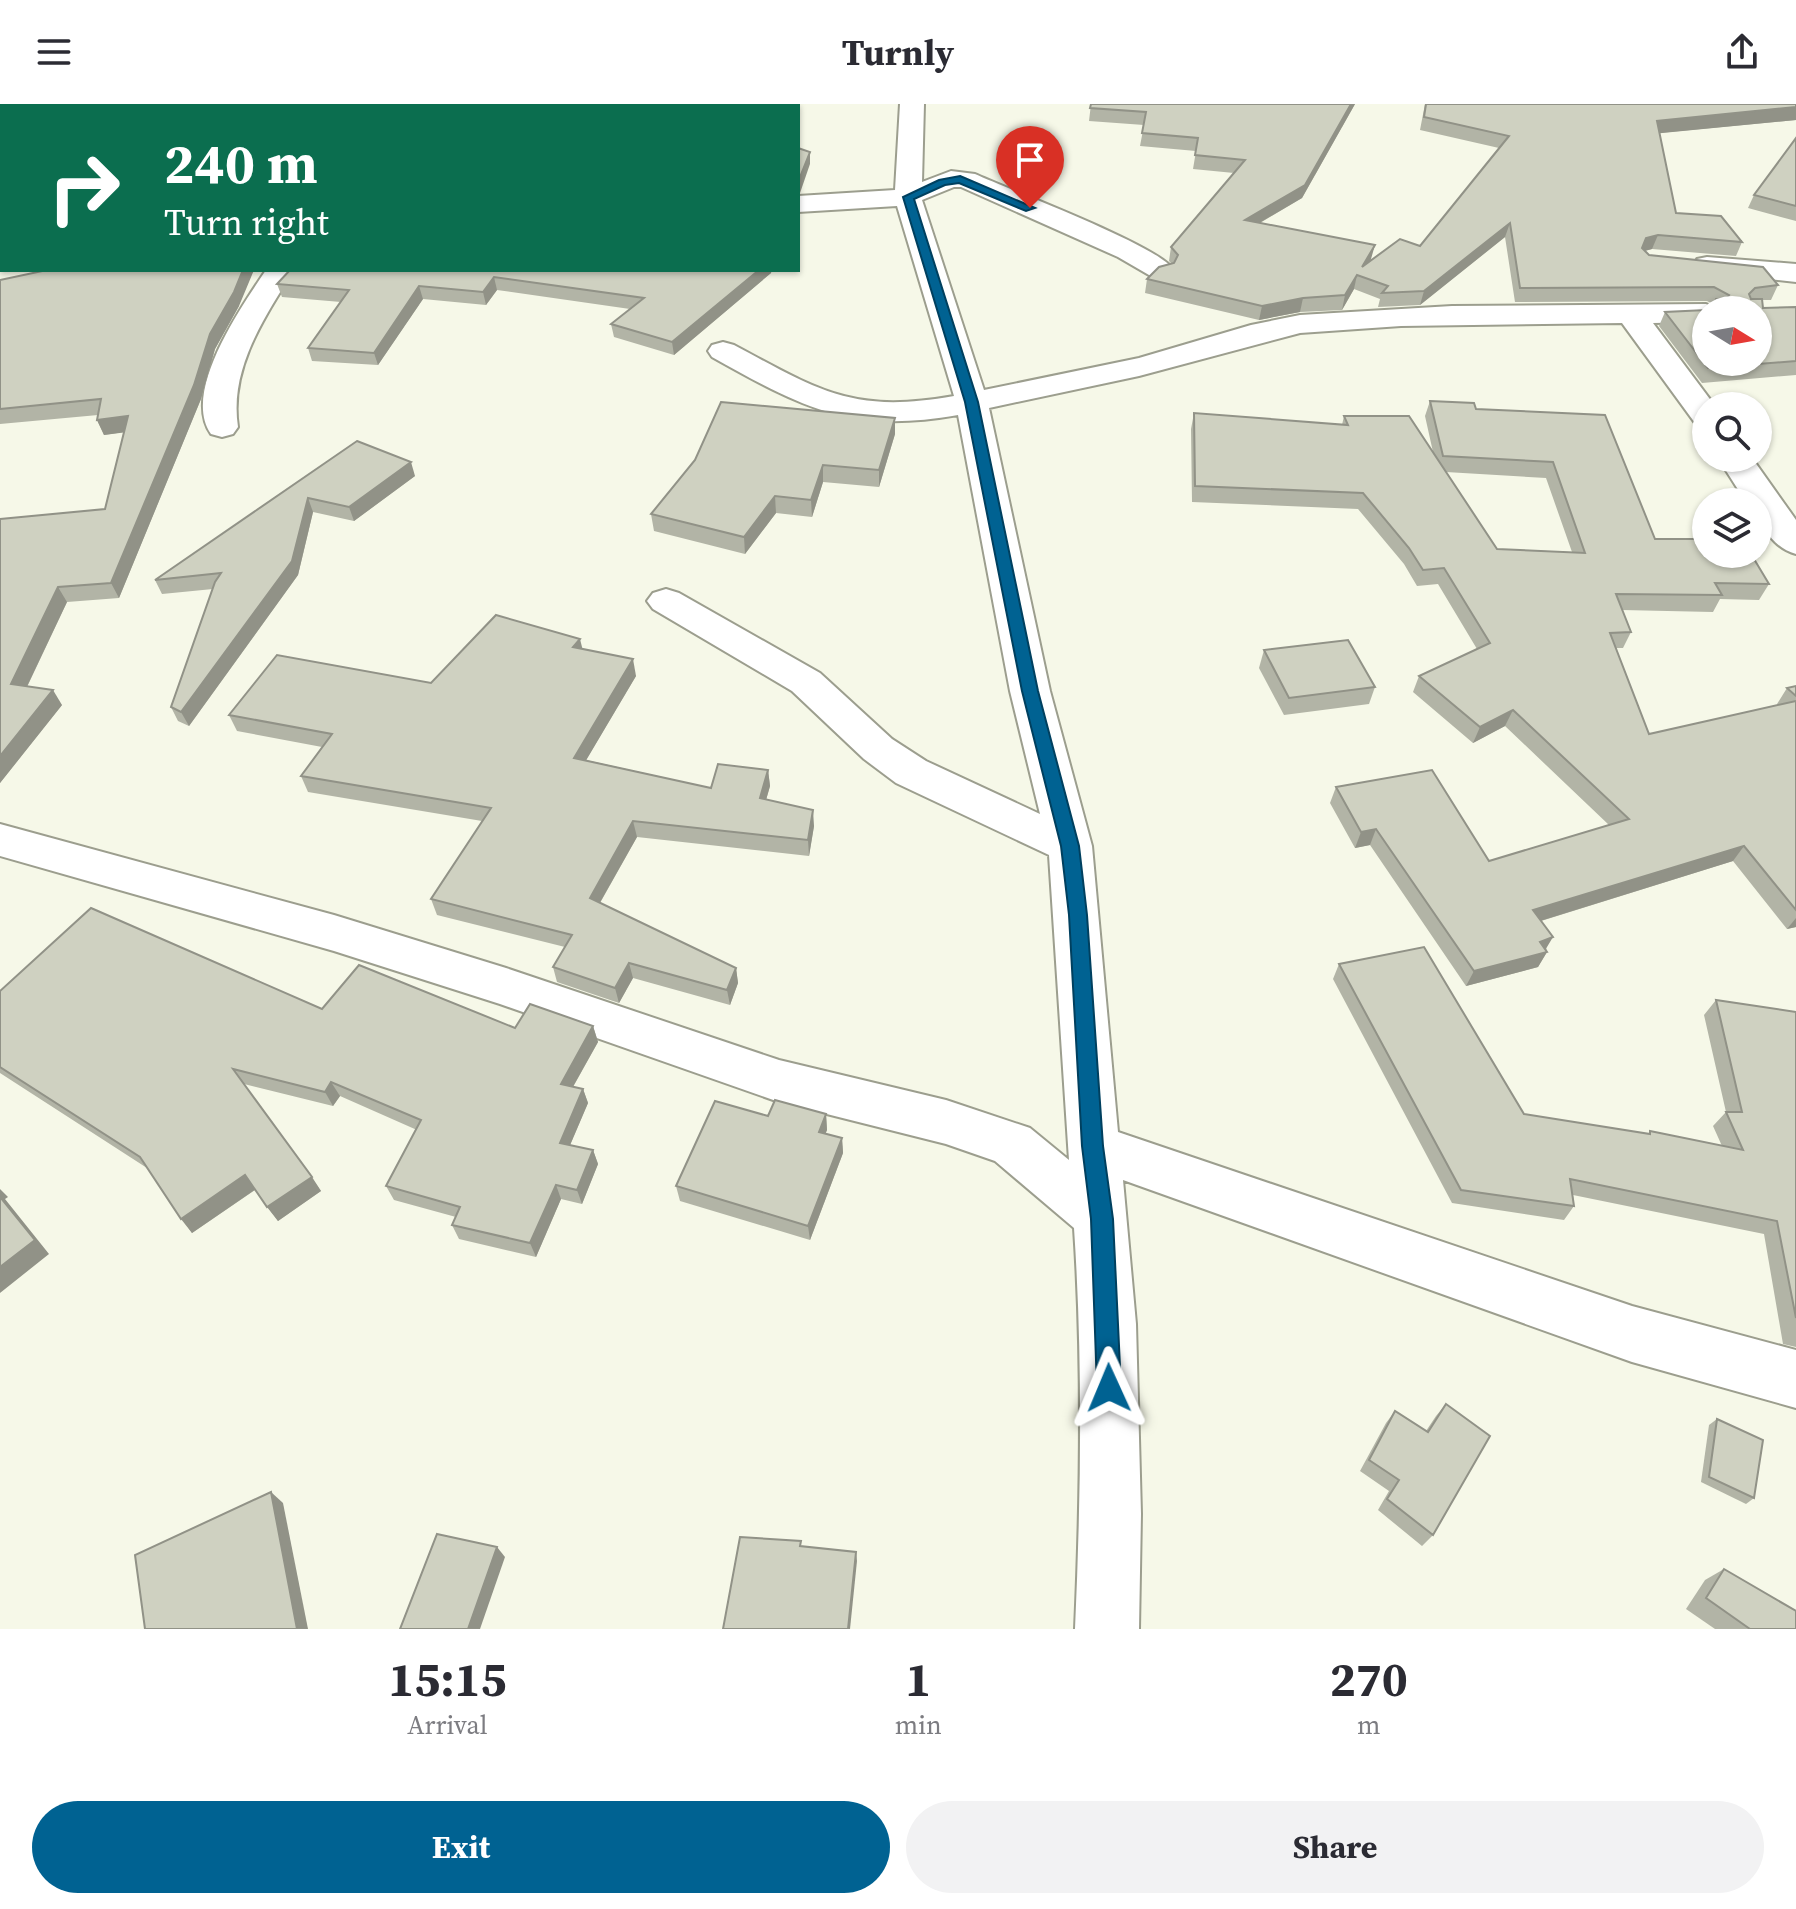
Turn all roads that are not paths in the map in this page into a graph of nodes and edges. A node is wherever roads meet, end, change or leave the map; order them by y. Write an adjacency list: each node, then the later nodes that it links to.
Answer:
1 (912, 104): 2 (street)
2 (908, 197): 3 (street); 5 (street); 12 (street)
3 (800, 204)
4 (1680, 263): 7 (street)
5 (1159, 269)
6 (279, 272): 13 (street)
7 (1796, 273)
8 (1692, 314): 9 (street)
9 (1632, 316): 11 (street); 12 (street)
10 (723, 351): 12 (street)
11 (1692, 397)
12 (972, 402): 18 (street)
13 (222, 427)
14 (1744, 472): 15 (street)
15 (1796, 543)
16 (666, 601): 18 (street)
17 (0, 840): 20 (street)
18 (1070, 846): 19 (street)
19 (1092, 1146): 20 (street); 21 (street)
20 (1102, 1219): 22 (street)
21 (1796, 1379)
22 (1107, 1629)

